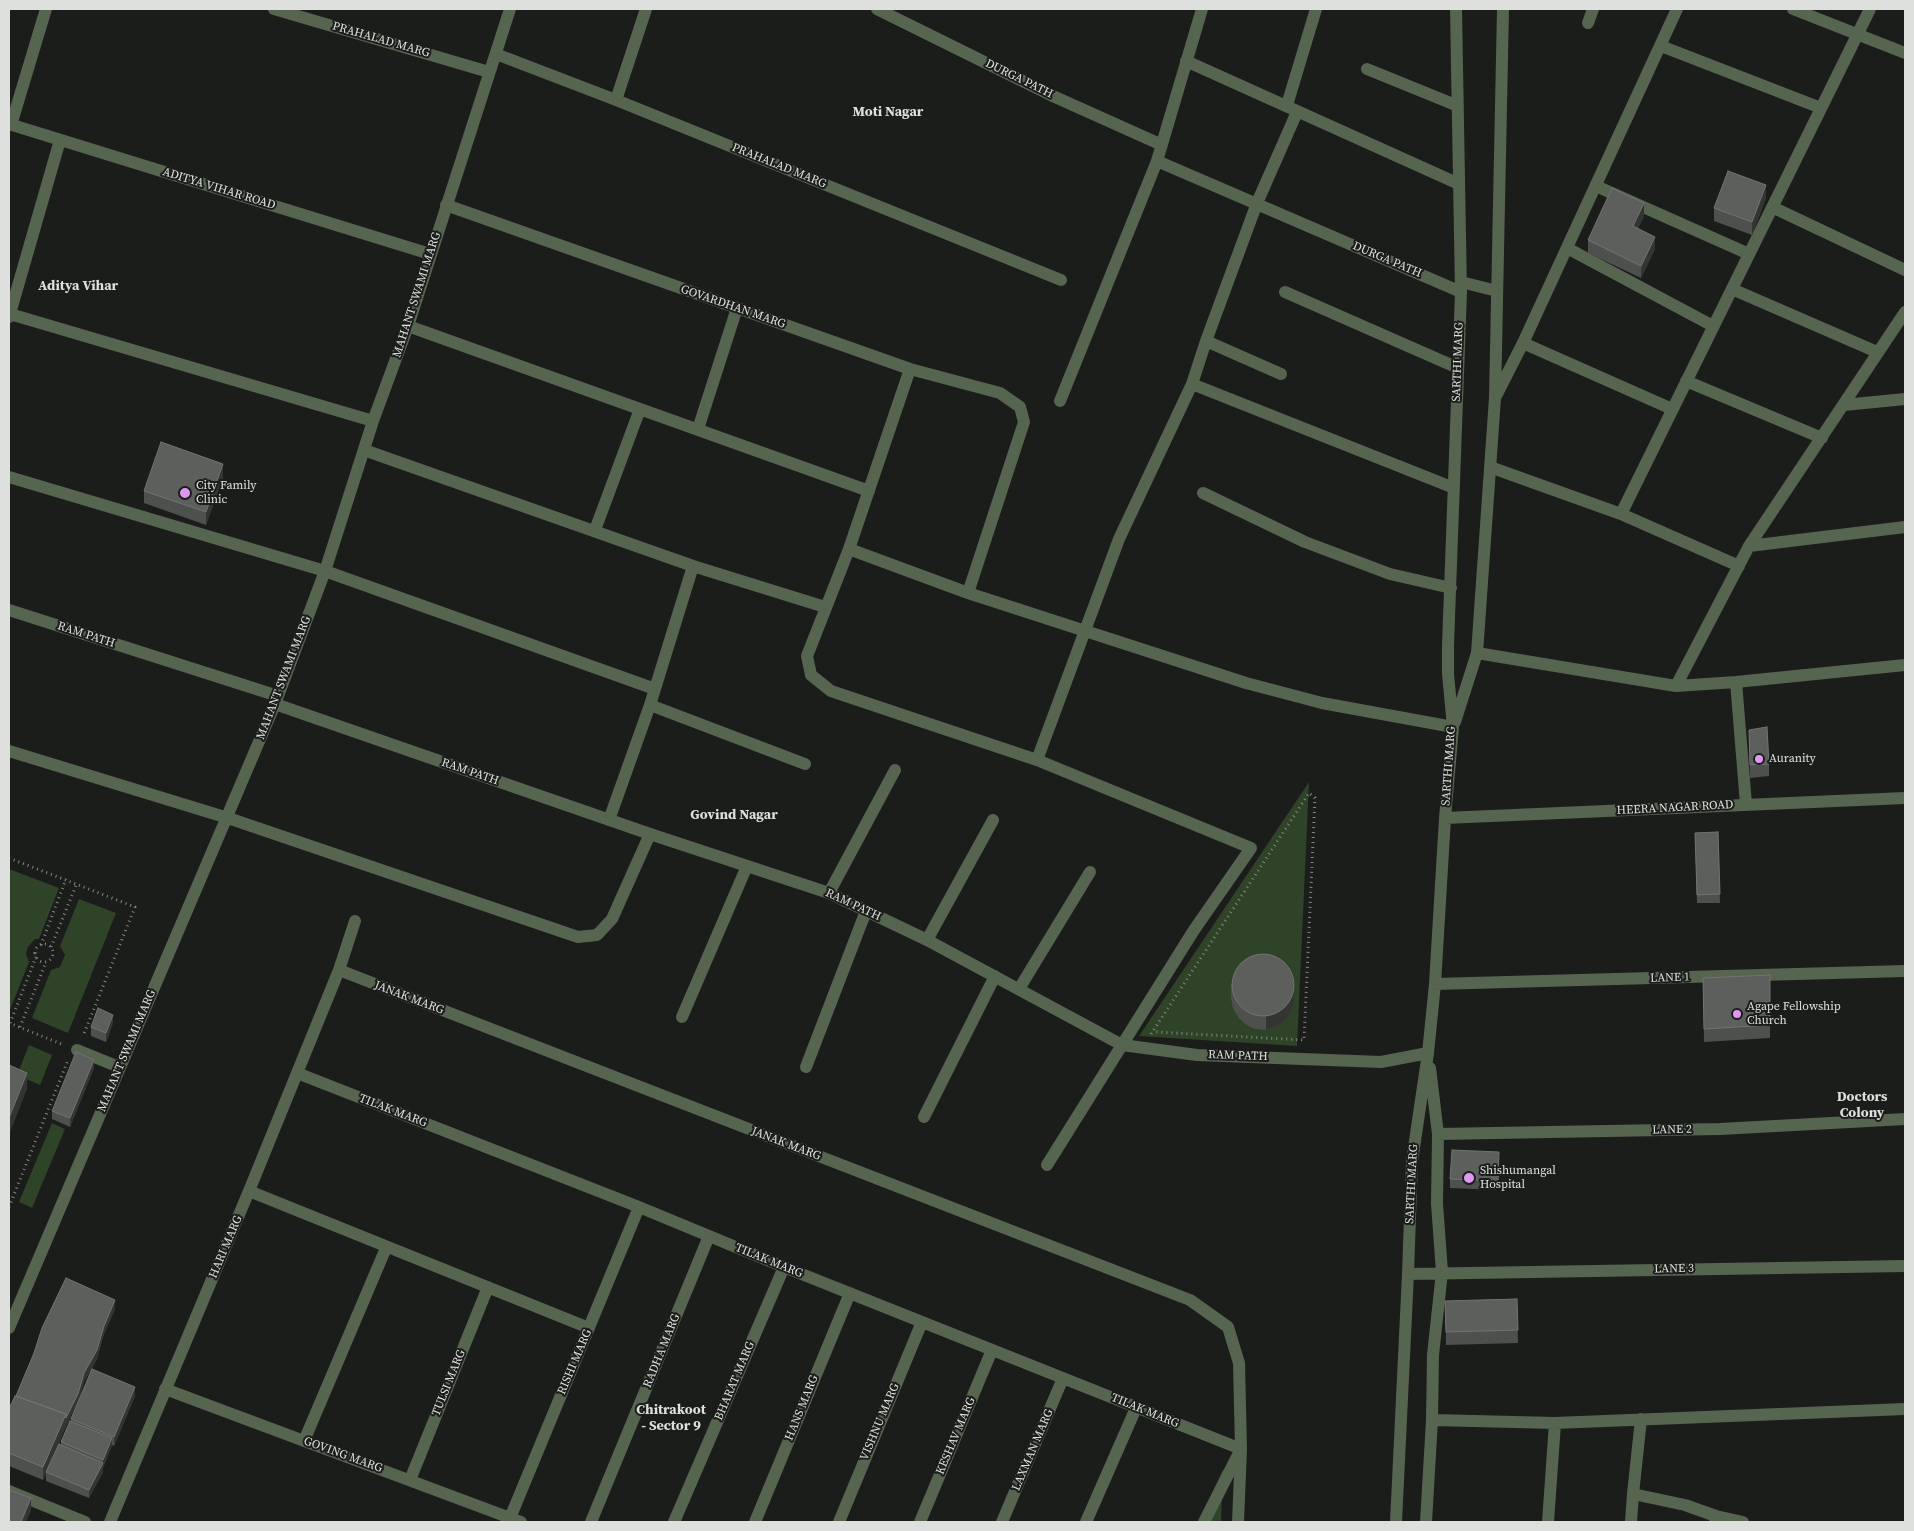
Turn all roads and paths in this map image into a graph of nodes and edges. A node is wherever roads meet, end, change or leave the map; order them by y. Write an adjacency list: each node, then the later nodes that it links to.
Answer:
1 (46, 9): 26 (street)
2 (274, 9): 21 (street, PRAHALAD MARG)
3 (510, 9): 18 (street, MAHANT SWAMI MARG)
4 (646, 9): 22 (street)
5 (878, 9): 28 (street, DURGA PATH)
6 (1202, 9): 19 (street)
7 (1316, 9): 25 (street)
8 (1456, 9): 23 (street, SARTHI MARG)
9 (1503, 9): 42 (street)
10 (1593, 9): 14 (street)
11 (1677, 9): 16 (street)
12 (1793, 9): 15 (street)
13 (1870, 9): 15 (street)
14 (1588, 23)
15 (1858, 33): 17 (street); 24 (street)
16 (1660, 46): 24 (street); 31 (street)
17 (1905, 53)
18 (496, 54): 21 (street, MAHANT SWAMI MARG); 22 (street, PRAHALAD MARG)
19 (1186, 61): 25 (street); 28 (street)
20 (1367, 69): 23 (street)
21 (489, 72): 33 (street, MAHANT SWAMI MARG)
22 (616, 100): 39 (street, PRAHALAD MARG)
23 (1458, 106): 30 (street, SARTHI MARG)
24 (1821, 108): 34 (street)
25 (1292, 109): 30 (street); 32 (street)
26 (10, 124): 27 (street, ADITYA VIHAR ROAD)
27 (60, 140): 36 (street, ADITYA VIHAR ROAD); 46 (street)
28 (1162, 146): 29 (street)
29 (1158, 161): 32 (street, DURGA PATH); 59 (street)
30 (1459, 184): 40 (street, SARTHI MARG)
31 (1596, 186): 35 (street); 37 (street)
32 (1256, 203): 40 (street, DURGA PATH); 49 (street)
33 (446, 205): 36 (street, MAHANT SWAMI MARG); 44 (street, GOVARDHAN MARG)
34 (1772, 206): 37 (street); 38 (street)
35 (1567, 248): 48 (street); 50 (street)
36 (430, 254): 47 (street, MAHANT SWAMI MARG)
37 (1749, 254): 41 (street)
38 (1905, 270)
39 (1062, 280)
40 (1461, 287): 42 (street, DURGA PATH); 52 (street, SARTHI MARG)
41 (1732, 289): 48 (street); 51 (street)
42 (1497, 290): 57 (street)
43 (1285, 292): 52 (street)
44 (737, 308): 53 (street, GOVARDHAN MARG); 64 (street)
45 (1905, 312): 51 (street)
46 (9, 316): 63 (street)
47 (408, 326): 61 (street); 63 (street, MAHANT SWAMI MARG)
48 (1713, 326): 55 (street)
49 (1206, 341): 54 (street); 56 (street)
50 (1523, 343): 57 (street); 62 (street)
51 (1877, 352): 60 (street)
52 (1458, 368): 69 (street, SARTHI MARG)
53 (910, 369): 70 (street); 81 (street, GOVARDHAN MARG)
54 (1281, 374)
55 (1686, 381): 62 (street); 65 (street)
56 (1192, 384): 69 (street); 84 (street)
57 (1495, 398): 67 (street)
58 (1905, 399): 60 (street)
59 (1060, 401)
60 (1844, 405): 65 (street)
61 (640, 409): 64 (street); 74 (street)
62 (1672, 409): 72 (street)
63 (374, 421): 66 (street, MAHANT SWAMI MARG)
64 (698, 430): 70 (street)
65 (1822, 438): 75 (street)
66 (364, 450): 74 (street); 79 (street, MAHANT SWAMI MARG)
67 (1490, 468): 72 (street); 85 (street)
68 (9, 477): 79 (street)
69 (1454, 488): 80 (street, SARTHI MARG)
70 (869, 491): 76 (street)
71 (1203, 493): 80 (street)
72 (1621, 514): 78 (street)
73 (1905, 527): 75 (street)
74 (595, 530): 77 (street)
75 (1749, 546): 78 (street)
76 (848, 549): 81 (street); 82 (street)
77 (694, 566): 82 (street); 89 (street)
78 (1739, 566): 88 (street)
79 (324, 571): 89 (street); 90 (street, MAHANT SWAMI MARG)
80 (1451, 588): 92 (street, SARTHI MARG)
81 (968, 593): 84 (street)
82 (825, 607): 94 (street)
83 (9, 610): 90 (street, RAM PATH)
84 (1084, 632): 92 (street); 94 (street)
85 (1478, 653): 88 (street); 92 (street)
86 (1905, 664): 87 (street)
87 (1736, 682): 88 (street); 98 (street)
88 (1676, 686)
89 (655, 689): 91 (street)
90 (277, 700): 99 (street, MAHANT SWAMI MARG); 101 (street, RAM PATH)
91 (650, 704): 95 (street); 101 (street)
92 (1453, 727): 100 (street, SARTHI MARG)
93 (9, 751): 99 (street)
94 (1037, 760): 126 (street)
95 (805, 764)
96 (895, 770): 109 (street)
97 (1905, 798): 98 (street, HEERA NAGAR ROAD)
98 (1746, 804): 100 (street, HEERA NAGAR ROAD)
99 (228, 818): 103 (street); 130 (street, MAHANT SWAMI MARG)
100 (1445, 818): 120 (street, SARTHI MARG)
101 (609, 820): 103 (street, RAM PATH)
102 (992, 820): 112 (street)
103 (650, 834): 105 (street, RAM PATH)
104 (9, 858): 107 (path)
105 (747, 866): 109 (street, RAM PATH); 122 (street)
106 (1090, 872): 121 (street)
107 (66, 879): 108 (path); 113 (path)
108 (77, 883): 114 (path); 128 (path)
109 (829, 893): 110 (street, RAM PATH)
110 (866, 912): 112 (street, RAM PATH); 131 (street)
111 (355, 921): 117 (street, HARI MARG)
112 (927, 940): 119 (street, RAM PATH)
113 (40, 945): 114 (path); 115 (path)
114 (51, 948): 116 (path)
115 (36, 957): 116 (path); 123 (path)
116 (46, 962): 124 (path)
117 (339, 970): 132 (street, HARI MARG); 160 (street, JANAK MARG)
118 (1905, 971): 120 (street, LANE 1)
119 (995, 976): 121 (street, RAM PATH); 133 (street)
120 (1435, 984): 129 (street, SARTHI MARG)
121 (1020, 989): 126 (street, RAM PATH)
122 (682, 1017)
123 (9, 1023): 124 (path)
124 (20, 1027): 128 (path)
125 (1152, 1032): 125 (path); 127 (path)
126 (1122, 1045): 127 (street, RAM PATH); 136 (street)
127 (1145, 1048): 129 (street, RAM PATH)
128 (75, 1049): 130 (street); 138 (path)
129 (1428, 1053): 135 (street); 145 (street, SARTHI MARG)
130 (119, 1067): 149 (street, MAHANT SWAMI MARG)
131 (806, 1067)
132 (297, 1073): 137 (street, HARI MARG); 139 (street, TILAK MARG)
133 (924, 1117)
134 (1905, 1119): 135 (street, LANE 2)
135 (1438, 1134): 144 (street)
136 (1047, 1165)
137 (249, 1191): 141 (street); 153 (street, HARI MARG)
138 (9, 1207)
139 (639, 1207): 140 (street, TILAK MARG); 150 (street, RISHI MARG)
140 (709, 1236): 143 (street, TILAK MARG); 168 (street, RADHA MARG)
141 (386, 1248): 146 (street); 159 (street)
142 (1905, 1266): 144 (street, LANE 3)
143 (784, 1267): 147 (street, TILAK MARG); 169 (street, BHARAT MARG)
144 (1442, 1272): 145 (street, LANE 3); 156 (street)
145 (1408, 1274): 177 (street, SARTHI MARG)
146 (488, 1287): 150 (street); 161 (street, TULSI MARG)
147 (850, 1293): 148 (street, TILAK MARG); 170 (street, HANS MARG)
148 (922, 1322): 151 (street, TILAK MARG); 171 (street, VISHNU MARG)
149 (9, 1328)
150 (589, 1328): 165 (street, RISHI MARG)
151 (992, 1350): 152 (street, TILAK MARG); 172 (street, KESHAV MARG)
152 (1063, 1378): 154 (street, TILAK MARG); 173 (street, LAXMAN MARG)
153 (165, 1389): 159 (street, GOVING MARG); 167 (street, HARI MARG)
154 (1136, 1408): 160 (street, TILAK MARG); 174 (street)
155 (1905, 1409): 157 (street)
156 (1432, 1420): 158 (street); 178 (street)
157 (1641, 1420): 158 (street); 163 (street)
158 (1555, 1423): 179 (street)
159 (304, 1441): 161 (street, GOVING MARG)
160 (1241, 1449): 175 (street); 176 (street)
161 (410, 1480): 165 (street, GOVING MARG)
162 (9, 1491): 166 (street)
163 (1633, 1494): 164 (street); 180 (street)
164 (1715, 1519): 181 (street)
165 (516, 1520)
166 (85, 1522)
167 (110, 1522)
168 (591, 1522)
169 (674, 1522)
170 (755, 1522)
171 (838, 1522)
172 (920, 1522)
173 (1002, 1522)
174 (1086, 1522)
175 (1204, 1522)
176 (1238, 1522)
177 (1396, 1522)
178 (1426, 1522)
179 (1548, 1522)
180 (1631, 1522)
181 (1743, 1522)

